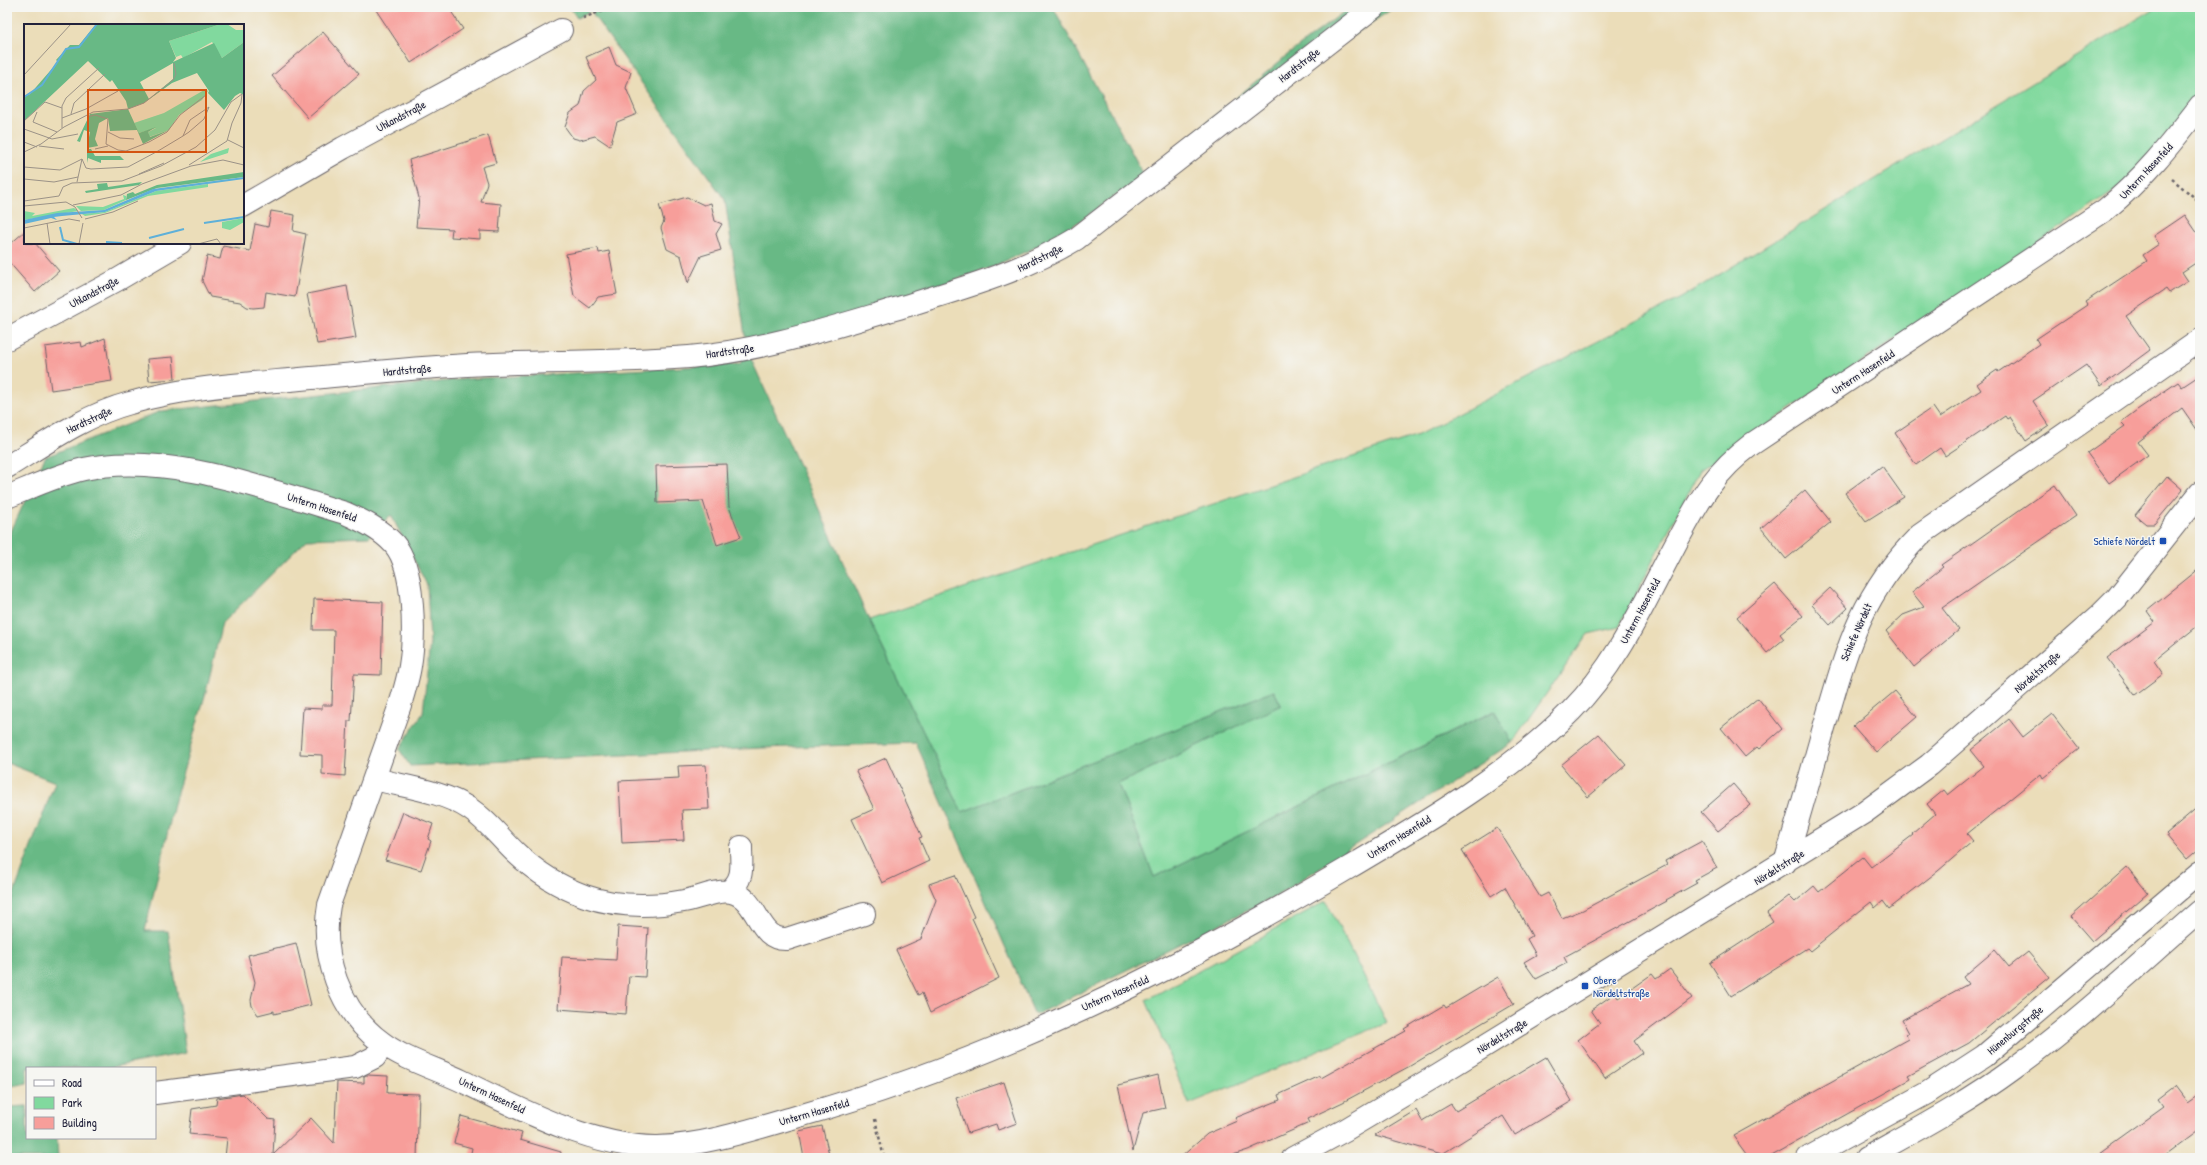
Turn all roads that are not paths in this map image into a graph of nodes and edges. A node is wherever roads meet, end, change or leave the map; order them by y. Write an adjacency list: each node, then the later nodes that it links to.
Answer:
1 (1374, 7): 8 (street, Hardtstraße)
2 (561, 30): 4 (street, Uhlandstraße)
3 (2200, 106): 18 (street, Unterm Hasenfeld)
4 (244, 205)
5 (178, 244): 6 (street, Uhlandstraße)
6 (7, 339)
7 (2200, 340): 13 (street, Schiefe Nördelt)
8 (7, 467)
9 (2200, 493): 13 (street, Nördeltstraße)
10 (7, 497): 11 (street, Unterm Hasenfeld)
11 (375, 779): 15 (street); 18 (street, Unterm Hasenfeld)
12 (740, 847): 15 (street)
13 (1785, 863): 20 (street, Nördeltstraße)
14 (2200, 872): 21 (street, Hünenburgstraße)
15 (729, 891): 17 (street)
16 (2200, 911): 22 (street)
17 (864, 914)
18 (383, 1044): 19 (street)
19 (156, 1093)
20 (1293, 1158)
21 (1808, 1158)
22 (1866, 1158)

